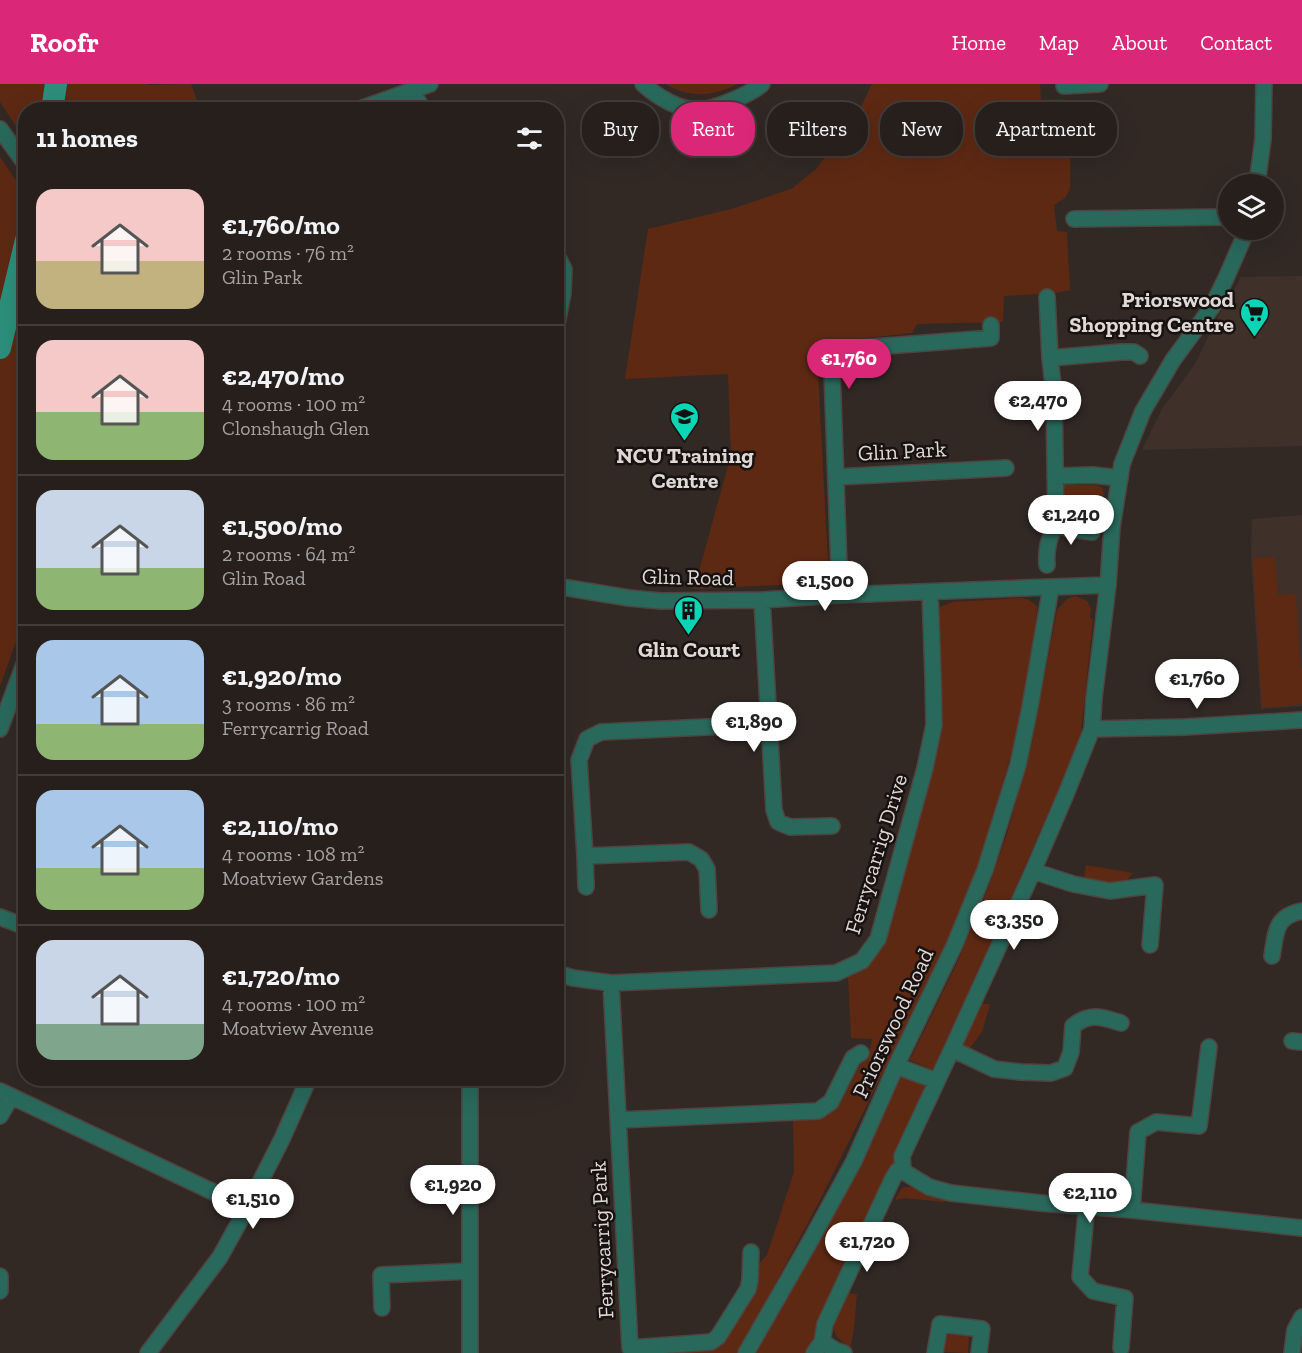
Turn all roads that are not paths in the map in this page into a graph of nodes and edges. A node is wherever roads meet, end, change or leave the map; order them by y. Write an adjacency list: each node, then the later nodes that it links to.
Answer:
1 (430, 84): 7 (street)
2 (644, 84): 3 (street)
3 (762, 84)
4 (1100, 84): 6 (street)
5 (1264, 84): 12 (street)
6 (1064, 86)
7 (411, 92): 8 (street); 9 (street)
8 (381, 102)
9 (418, 102)
10 (0, 129): 11 (street)
11 (18, 154)
12 (1260, 174)
13 (1218, 217): 14 (street)
14 (1074, 219)
15 (1243, 240): 23 (street)
16 (1047, 297): 19 (street)
17 (991, 325): 22 (street, Glin Park)
18 (1140, 356): 19 (street)
19 (1050, 358): 21 (street)
20 (1006, 468): 22 (street, Glin Park)
21 (1055, 476): 23 (street); 24 (street)
22 (836, 477): 31 (street, Glin Park)
23 (1120, 478): 27 (street)
24 (1056, 525): 25 (street); 26 (street)
25 (1092, 532)
26 (1047, 565)
27 (1107, 585): 29 (street, Glin Road); 37 (street)
28 (564, 587): 32 (street, Glin Road)
29 (1051, 587): 30 (street, Glin Road); 54 (street, Priorswood Road)
30 (930, 592): 31 (street, Glin Road); 49 (street, Ferrycarrig Drive)
31 (840, 595): 32 (street, Glin Road)
32 (762, 600): 35 (street)
33 (18, 680): 36 (street)
34 (1302, 720): 37 (street)
35 (769, 724): 38 (street); 39 (street)
36 (0, 729)
37 (1092, 729): 40 (street)
38 (832, 826)
39 (585, 856): 41 (street); 42 (street)
40 (1033, 870): 46 (street); 52 (street)
41 (586, 887)
42 (710, 910)
43 (1302, 911): 47 (street)
44 (0, 917): 45 (street)
45 (18, 924)
46 (1150, 945)
47 (1272, 956)
48 (564, 975): 49 (street, Ferrycarrig Drive)
49 (611, 983): 60 (street, Ferrycarrig Park)
50 (1121, 1023): 52 (street)
51 (1209, 1047): 64 (street)
52 (952, 1049): 55 (street)
53 (861, 1053): 60 (street)
54 (896, 1066): 55 (street); 77 (street, Priorswood Road)
55 (937, 1081): 61 (street)
56 (305, 1086): 63 (street)
57 (470, 1086): 67 (street)
58 (5, 1094): 59 (street); 63 (street)
59 (0, 1116)
60 (619, 1120): 74 (street, Ferrycarrig Park)
61 (903, 1169): 62 (street); 72 (street)
62 (1089, 1207): 64 (street); 73 (street)
63 (247, 1208): 75 (street)
64 (1132, 1210): 65 (street)
65 (1302, 1228)
66 (751, 1252): 74 (street, Ferrycarrig Park)
67 (470, 1271): 70 (street); 76 (street)
68 (0, 1276): 69 (street)
69 (0, 1291)
70 (382, 1308)
71 (1302, 1317): 81 (street)
72 (818, 1348): 78 (street)
73 (1121, 1348)
74 (630, 1350)
75 (148, 1353)
76 (470, 1353)
77 (747, 1353)
78 (844, 1353)
79 (935, 1353): 80 (street)
80 (979, 1353)
81 (1292, 1353)

